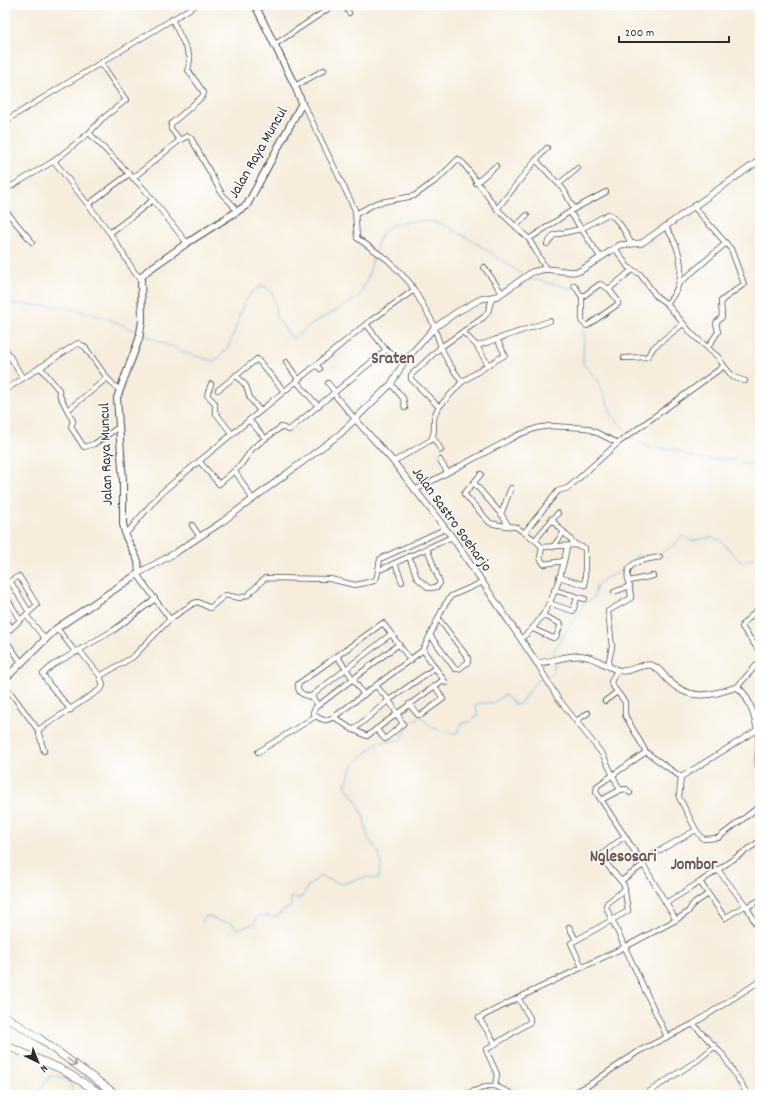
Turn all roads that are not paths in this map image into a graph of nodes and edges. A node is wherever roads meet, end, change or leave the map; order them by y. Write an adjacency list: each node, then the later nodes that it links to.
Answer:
1 (196, 5): 6 (street)
2 (334, 5): 7 (street)
3 (345, 5): 5 (street)
4 (256, 6): 7 (main road, Jalan Raya Muncul)
5 (349, 13)
6 (172, 19): 8 (street); 14 (street)
7 (274, 45): 10 (main road, Jalan Raya Muncul)
8 (101, 63): 12 (street); 13 (street)
9 (324, 70): 10 (street)
10 (295, 86): 11 (main road, Jalan Raya Muncul)
11 (302, 103): 33 (main road, Jalan Raya Muncul); 34 (street)
12 (5, 121)
13 (89, 133): 16 (street); 21 (street)
14 (180, 140): 22 (street); 33 (street)
15 (547, 148): 17 (street)
16 (54, 160): 25 (street); 28 (street)
17 (536, 160): 24 (street); 30 (street)
18 (760, 160): 29 (street)
19 (496, 166): 23 (street)
20 (578, 168): 24 (street)
21 (129, 174): 22 (street); 28 (street)
22 (133, 178): 27 (street)
23 (476, 182): 30 (street); 34 (street)
24 (559, 184): 32 (street)
25 (5, 190)
26 (606, 192): 32 (street)
27 (153, 200): 39 (street); 42 (street)
28 (89, 204): 39 (street)
29 (694, 206): 37 (street); 44 (street)
30 (498, 209): 36 (street)
31 (5, 210): 41 (street)
32 (572, 210): 38 (street); 40 (street)
33 (237, 213): 42 (main road, Jalan Raya Muncul)
34 (356, 214): 55 (street)
35 (527, 215): 36 (street)
36 (516, 226): 40 (street)
37 (666, 227): 43 (street); 52 (street)
38 (581, 229): 43 (street); 45 (street); 47 (street)
39 (110, 232): 51 (street)
40 (529, 239): 49 (street)
41 (32, 242)
42 (187, 243): 51 (main road, Jalan Raya Muncul)
43 (631, 243): 46 (street)
44 (726, 243): 52 (street); 68 (street)
45 (547, 244)
46 (615, 248): 47 (street); 50 (street)
47 (601, 258): 49 (street)
48 (484, 267): 56 (street)
49 (546, 269): 56 (street)
50 (632, 270): 54 (street); 59 (street)
51 (141, 278): 89 (main road, Jalan Raya Muncul)
52 (681, 282): 59 (street)
53 (574, 285): 58 (street)
54 (609, 289): 58 (street); 58 (street)
55 (414, 290): 61 (street); 63 (street)
56 (502, 293): 57 (street)
57 (492, 298): 63 (street); 64 (street)
58 (582, 298)
59 (666, 304): 62 (street)
60 (550, 321): 65 (street)
61 (366, 324): 70 (street); 74 (street)
62 (683, 324): 68 (street); 71 (street)
63 (434, 328): 67 (street); 73 (street)
64 (463, 332): 66 (street); 67 (street)
65 (497, 339): 66 (street); 75 (street)
66 (477, 346): 75 (street)
67 (441, 347): 84 (street); 94 (street)
68 (708, 347): 77 (street)
69 (5, 348): 80 (street)
70 (386, 350): 73 (street); 92 (street)
71 (624, 358)
72 (286, 362): 82 (street)
73 (404, 362): 87 (street)
74 (316, 365): 78 (street); 82 (street)
75 (488, 365): 84 (street)
76 (40, 366): 80 (street); 81 (street); 96 (street)
77 (724, 366): 83 (street); 104 (street)
78 (320, 369)
79 (236, 375): 90 (street); 91 (street); 97 (street)
80 (22, 377): 88 (street)
81 (107, 378): 89 (street); 96 (street)
82 (297, 380): 91 (street); 93 (street)
83 (745, 380)
84 (462, 382): 94 (street)
85 (328, 383): 92 (street)
86 (211, 384): 101 (street)
87 (391, 384): 95 (street); 99 (street)
88 (5, 390)
89 (119, 390): 100 (main road, Jalan Raya Muncul)
90 (218, 390)
91 (284, 391): 97 (street)
92 (334, 393): 93 (street); 99 (street)
93 (318, 406): 103 (street)
94 (439, 407): 102 (street)
95 (405, 408)
96 (68, 410): 100 (street)
97 (260, 411): 98 (street)
98 (249, 420): 101 (street); 103 (street)
99 (356, 420): 108 (street, Jalan Sastro Soeharjo); 115 (street)
100 (119, 427): 124 (main road, Jalan Raya Muncul)
101 (232, 434): 107 (street)
102 (433, 437): 105 (street); 108 (street)
103 (265, 438): 109 (street)
104 (618, 443): 110 (street); 122 (street)
105 (441, 450)
106 (440, 460): 110 (street)
107 (199, 461): 109 (street); 124 (street)
108 (393, 462): 114 (street, Jalan Sastro Soeharjo)
109 (235, 471): 115 (street)
110 (447, 472): 114 (street)
111 (481, 474): 112 (street)
112 (474, 483): 117 (street); 120 (street)
113 (511, 488): 117 (street)
114 (416, 490): 121 (street, Jalan Sastro Soeharjo)
115 (253, 500): 125 (street)
116 (558, 513): 118 (street)
117 (501, 514): 120 (street)
118 (551, 519): 123 (street); 127 (street)
119 (192, 525): 125 (street)
120 (508, 525): 122 (street)
121 (445, 529): 126 (street, Jalan Sastro Soeharjo); 158 (street)
122 (525, 532): 127 (street)
123 (564, 532): 128 (street); 130 (street)
124 (125, 535): 138 (main road, Jalan Raya Muncul)
125 (200, 537): 138 (street)
126 (452, 537): 132 (street); 143 (street, Jalan Sastro Soeharjo)
127 (535, 540): 129 (street)
128 (576, 545): 131 (street); 140 (street)
129 (542, 547): 130 (street); 135 (street)
130 (553, 547): 131 (street)
131 (567, 547): 135 (street)
132 (427, 548): 133 (street); 133 (street)
133 (409, 556): 136 (street)
134 (660, 558): 144 (street)
135 (564, 561): 140 (street)
136 (395, 563): 137 (street); 142 (street)
137 (382, 569)
138 (138, 573): 150 (street); 161 (main road)
139 (653, 576): 144 (street)
140 (558, 577): 146 (street)
141 (10, 581): 145 (street); 154 (street); 154 (street)
142 (402, 582)
143 (483, 582): 157 (street); 166 (street, Jalan Sastro Soeharjo)
144 (630, 583): 147 (street); 178 (street)
145 (5, 584)
146 (554, 590): 149 (street); 152 (street)
147 (614, 592)
148 (5, 595): 159 (street)
149 (577, 598): 151 (street); 152 (street)
150 (155, 599): 158 (street); 171 (street)
151 (585, 599)
152 (550, 603): 155 (street)
153 (760, 607): 172 (street)
154 (28, 614): 159 (street); 168 (street)
155 (544, 616): 162 (street); 162 (street)
156 (5, 617): 160 (street)
157 (438, 618): 165 (street); 165 (street)
158 (170, 619): 182 (street)
159 (20, 620): 160 (street)
160 (11, 628): 163 (street)
161 (57, 628): 168 (main road); 171 (street)
162 (533, 629): 166 (street)
163 (5, 634)
164 (391, 634): 169 (street); 173 (street); 180 (street)
165 (430, 635): 170 (street)
166 (522, 638): 177 (street, Jalan Sastro Soeharjo)
167 (5, 639): 176 (street)
168 (45, 639): 176 (main road)
169 (399, 644): 174 (street); 184 (street)
170 (423, 650): 174 (street); 179 (street)
171 (78, 652): 182 (street); 196 (street)
172 (760, 652)
173 (337, 656): 180 (street); 191 (street)
174 (411, 661): 186 (street)
175 (760, 661): 188 (street)
176 (21, 662): 183 (main road)
177 (537, 662): 178 (street); 201 (street)
178 (608, 665): 181 (street)
179 (435, 668): 187 (street); 192 (street)
180 (346, 669): 184 (street); 191 (street)
181 (617, 670): 188 (street); 189 (street)
182 (100, 676): 196 (street)
183 (5, 679)
184 (354, 679): 190 (street); 195 (street)
185 (5, 685): 204 (street)
186 (376, 686): 190 (street); 192 (street)
187 (435, 686): 194 (street); 194 (street)
188 (737, 687): 202 (street)
189 (618, 692): 193 (street); 208 (street)
190 (364, 694): 200 (street)
191 (310, 697): 195 (street)
192 (389, 700): 197 (street); 205 (street)
193 (605, 701)
194 (409, 704): 197 (street)
195 (318, 706): 199 (street)
196 (71, 710): 204 (street)
197 (397, 712): 203 (street); 203 (street)
198 (588, 713): 201 (street)
199 (316, 716): 200 (street); 207 (street)
200 (334, 717): 205 (street)
201 (576, 721): 210 (street)
202 (758, 728): 209 (street); 211 (street)
203 (376, 729): 205 (street)
204 (38, 730): 206 (street)
205 (353, 730)
206 (44, 751)
207 (258, 752)
208 (646, 752): 210 (street); 211 (street)
209 (760, 771)
210 (613, 774): 212 (street); 214 (street)
211 (681, 778): 216 (street)
212 (620, 790): 213 (street); 214 (street)
213 (630, 793)
214 (601, 800): 217 (street)
215 (760, 806): 216 (street)
216 (696, 830): 219 (street)
217 (625, 836): 219 (street); 221 (street)
218 (760, 841): 220 (street)
219 (642, 863): 221 (street); 226 (street)
220 (718, 870): 222 (street); 227 (street)
221 (621, 881): 223 (street)
222 (700, 882): 224 (street); 226 (street)
223 (625, 888): 229 (street); 229 (street)
224 (708, 894): 227 (street); 228 (street)
225 (760, 900): 227 (street)
226 (666, 903): 228 (street)
227 (746, 906): 231 (street)
228 (676, 920): 233 (street)
229 (612, 921): 232 (street); 233 (street)
230 (569, 927): 232 (street)
231 (760, 932)
232 (576, 940): 234 (street)
233 (625, 947): 234 (street); 239 (street)
234 (582, 966): 236 (street)
235 (760, 980): 238 (street)
236 (518, 998): 240 (street); 240 (street)
237 (5, 1016): 245 (highway, one-way to 245)
238 (693, 1024): 239 (street); 242 (street)
239 (667, 1037): 248 (street)
240 (495, 1043): 243 (street)
241 (5, 1044): 244 (highway)
242 (715, 1046): 249 (street); 250 (street)
243 (495, 1086): 246 (street); 247 (street)
244 (103, 1095)
245 (117, 1095)
246 (463, 1095)
247 (515, 1095)
248 (569, 1095)
249 (644, 1095)
250 (748, 1095)

